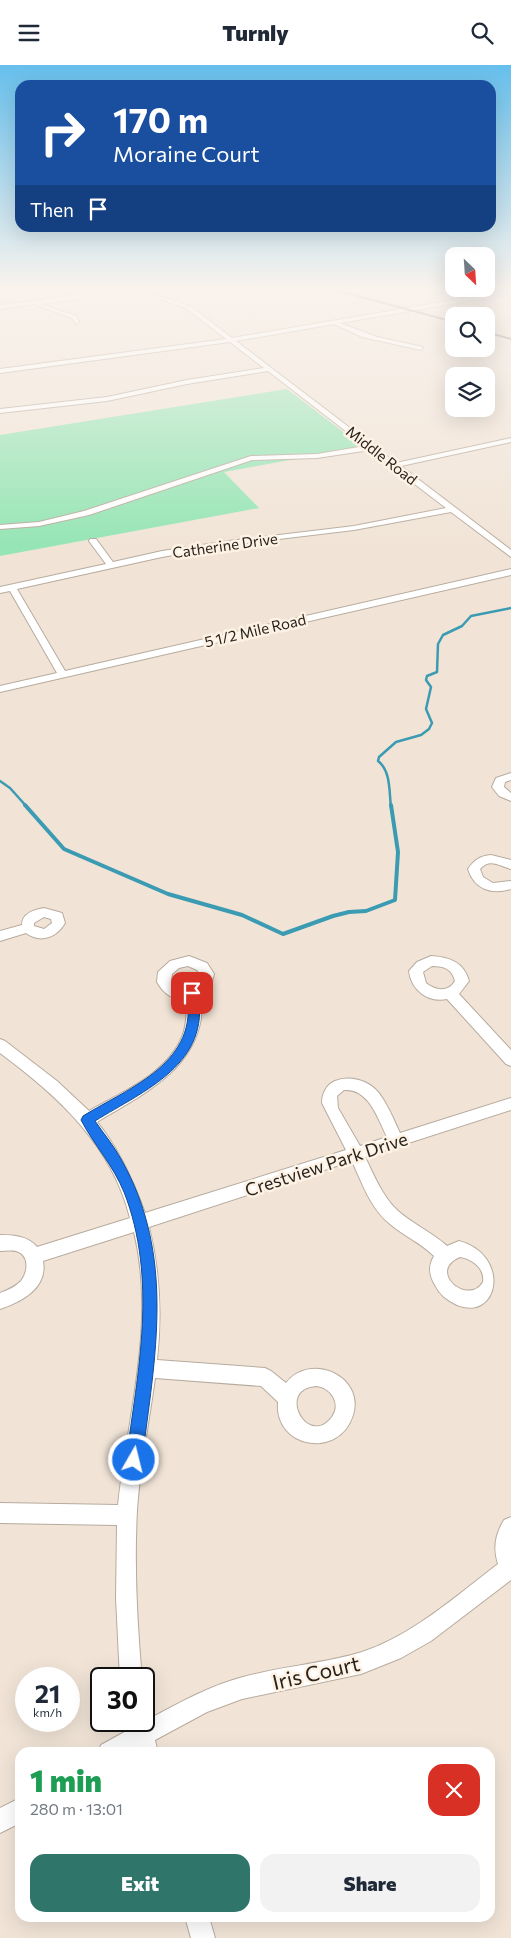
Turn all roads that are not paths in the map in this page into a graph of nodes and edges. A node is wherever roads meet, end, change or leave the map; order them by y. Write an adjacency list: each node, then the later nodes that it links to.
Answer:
1 (241, 373): 3 (street)
2 (275, 373): 5 (street, Middle Road)
3 (0, 411)
4 (511, 440): 6 (street)
5 (372, 447): 6 (street, Middle Road); 8 (street)
6 (395, 465): 7 (street, Middle Road)
7 (451, 509): 10 (street, Middle Road); 11 (street, Catherine Drive)
8 (0, 527)
9 (93, 541): 11 (street)
10 (511, 554)
11 (111, 565): 13 (street, Catherine Drive)
12 (511, 572): 15 (street, 5 1/2 Mile Road)
13 (12, 587): 14 (street, Catherine Drive); 15 (street)
14 (0, 590)
15 (62, 674): 16 (street, 5 1/2 Mile Road)
16 (0, 689)
17 (511, 777): 18 (street)
18 (511, 797)
19 (511, 865): 20 (street)
20 (511, 885)
21 (28, 928): 22 (street)
22 (0, 935)
23 (192, 993): 28 (street)
24 (451, 994): 26 (street)
25 (3, 1053): 28 (street)
26 (511, 1060)
27 (511, 1104): 29 (street, Crestview Park Drive)
28 (87, 1120): 31 (street)
29 (397, 1141): 30 (street, Crestview Park Drive); 30 (street)
30 (358, 1154): 31 (street, Crestview Park Drive); 33 (street)
31 (140, 1222): 34 (street, Crestview Park Drive); 36 (street)
32 (0, 1243): 34 (street)
33 (445, 1255)
34 (34, 1256): 35 (street)
35 (0, 1301)
36 (147, 1368): 37 (street); 39 (street)
37 (288, 1398)
38 (0, 1513): 39 (street)
39 (127, 1515): 42 (street)
40 (511, 1527): 41 (street)
41 (510, 1568): 43 (street, Iris Court)
42 (130, 1667)
43 (142, 1736): 44 (street, Iris Court)
44 (121, 1747)
45 (15, 1814): 46 (street)
46 (0, 1821)
47 (198, 1922): 48 (street)
48 (203, 1938)

